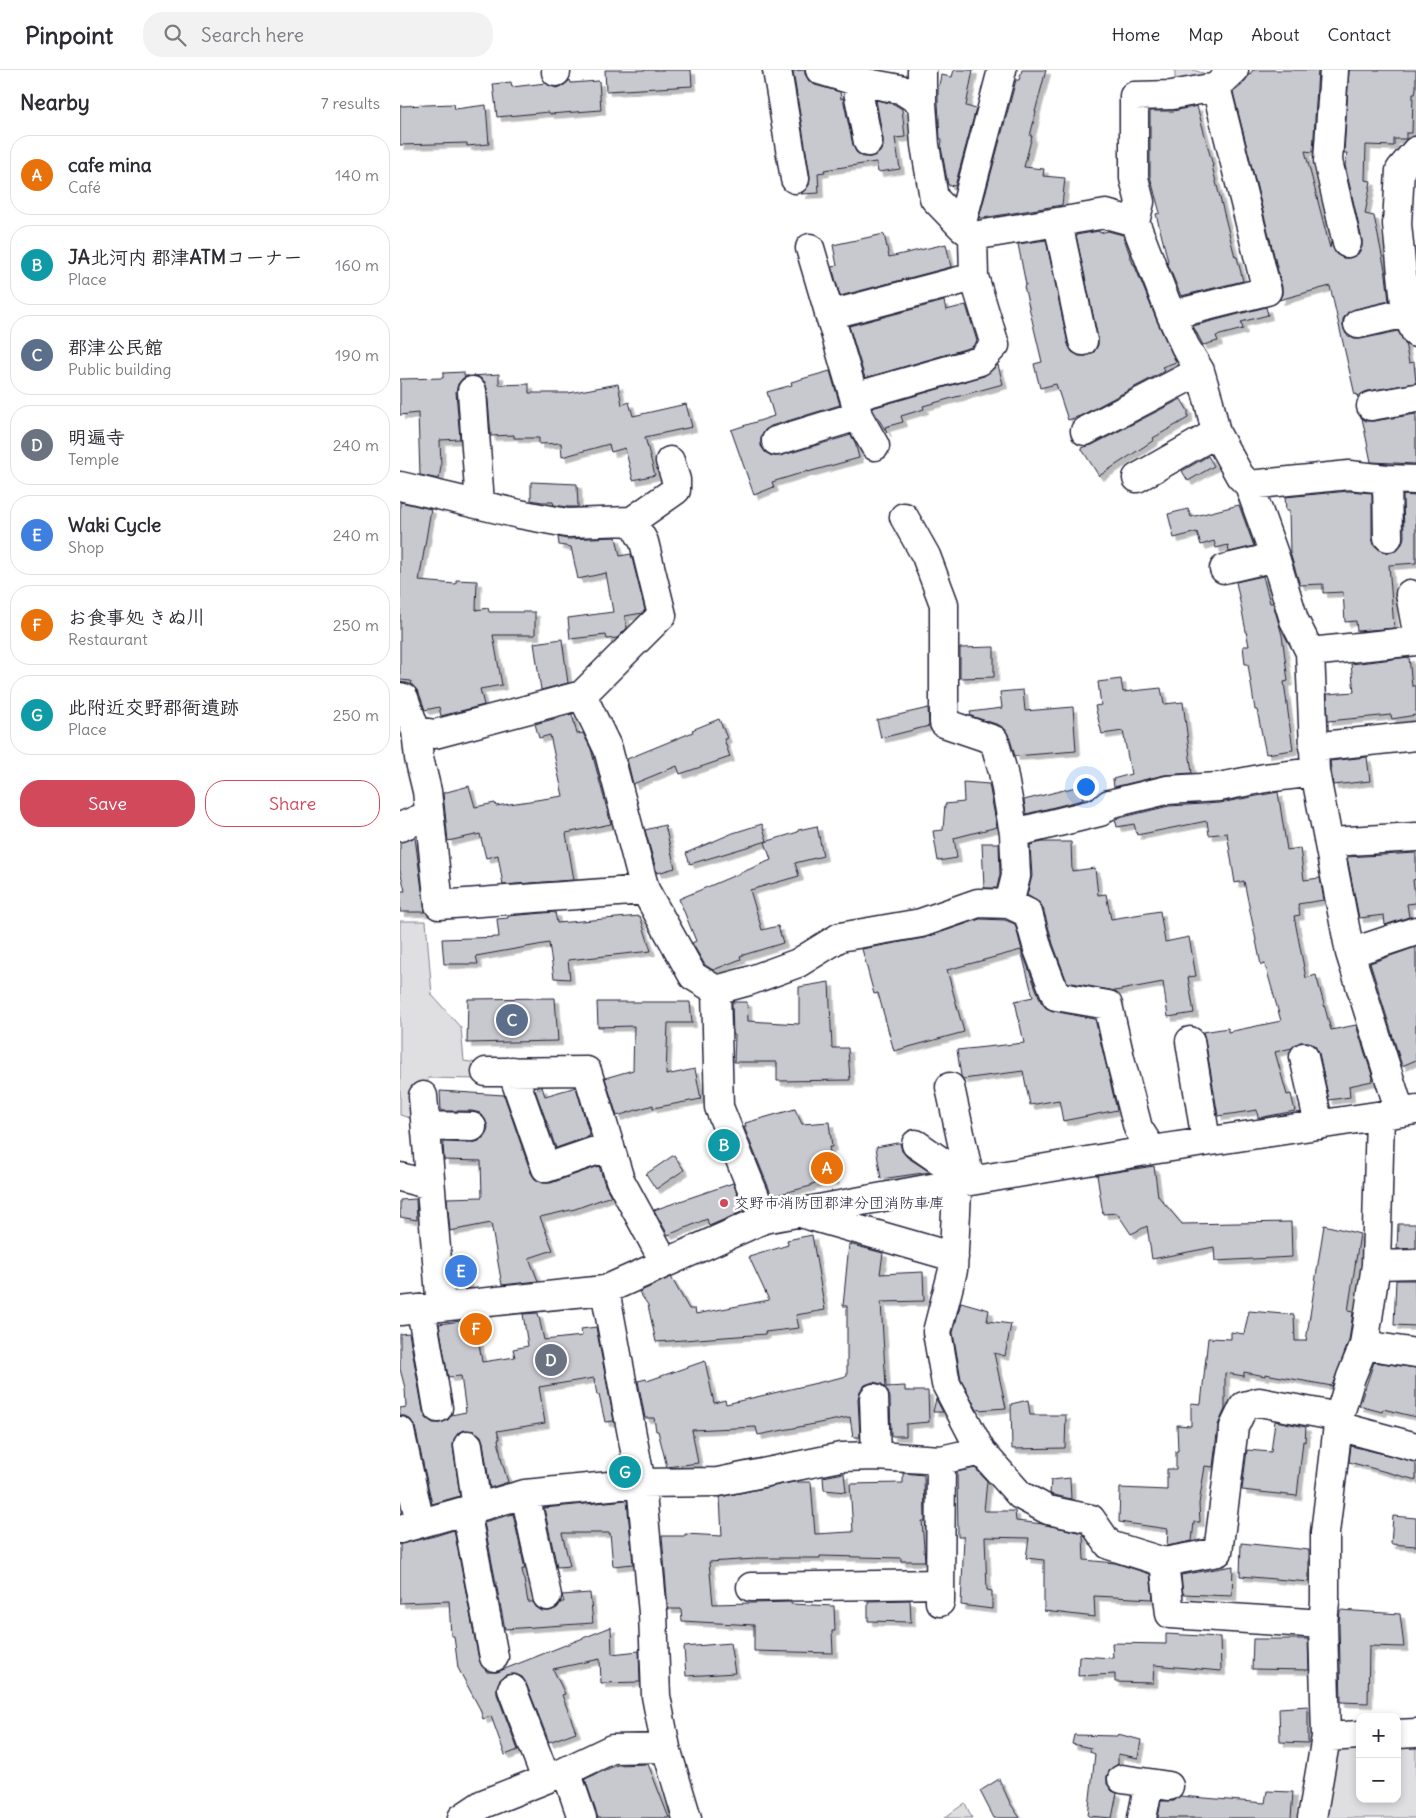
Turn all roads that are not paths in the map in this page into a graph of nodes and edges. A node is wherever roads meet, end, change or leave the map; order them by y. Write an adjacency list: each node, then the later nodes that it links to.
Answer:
1 (777, 70): 11 (street)
2 (820, 70): 7 (street)
3 (922, 70): 8 (street)
4 (1002, 70): 14 (street)
5 (1334, 70): 15 (street)
6 (1225, 78): 12 (street); 20 (street)
7 (856, 81): 8 (street); 9 (street)
8 (922, 103): 14 (street)
9 (868, 142)
10 (1416, 151): 18 (street)
11 (795, 179)
12 (1135, 222): 13 (street); 20 (street)
13 (1058, 223): 14 (street); 22 (street)
14 (967, 231): 17 (street)
15 (1347, 243)
16 (810, 248): 19 (street)
17 (974, 277): 19 (street); 27 (street)
18 (1412, 313): 21 (street)
19 (830, 315): 27 (street)
20 (1171, 315): 23 (street)
21 (1358, 324)
22 (1084, 341)
23 (1200, 371): 28 (street); 29 (street)
24 (472, 391): 38 (street)
25 (1416, 398): 26 (street)
26 (1371, 406)
27 (856, 407): 30 (street); 31 (street)
28 (1085, 431)
29 (1216, 433): 33 (street); 36 (street)
30 (776, 441)
31 (875, 446)
32 (670, 461): 40 (street)
33 (1138, 478)
34 (1387, 479): 35 (street); 36 (street); 41 (street)
35 (1416, 480)
36 (1249, 485): 42 (street)
37 (400, 486): 38 (street)
38 (480, 504): 40 (street)
39 (904, 517): 55 (street)
40 (632, 520): 48 (street)
41 (1388, 537)
42 (1275, 557): 43 (street); 47 (street)
43 (1224, 569)
44 (1410, 594): 45 (street)
45 (1416, 627)
46 (1416, 642): 47 (street)
47 (1310, 652): 52 (street)
48 (582, 695): 50 (street); 58 (street)
49 (400, 698): 50 (street)
50 (416, 731): 53 (street)
51 (1416, 736): 52 (street)
52 (1314, 759): 55 (street); 57 (street)
53 (428, 815): 54 (street); 58 (street)
54 (400, 827)
55 (1014, 833): 59 (street)
56 (1416, 837): 57 (street)
57 (1330, 842): 61 (street)
58 (645, 890): 62 (street)
59 (1009, 904): 62 (street); 74 (street)
60 (1416, 931): 61 (street)
61 (1350, 953): 67 (street)
62 (716, 990): 79 (street)
63 (1190, 1041): 71 (street)
64 (1304, 1058): 68 (street)
65 (950, 1087): 76 (street)
66 (422, 1096): 69 (street)
67 (1399, 1113): 68 (street); 83 (street)
68 (1319, 1125): 71 (street)
69 (426, 1126): 70 (street); 77 (street)
70 (472, 1127)
71 (1206, 1142): 74 (street)
72 (916, 1144): 76 (street)
73 (610, 1146): 73 (street); 81 (street)
74 (1152, 1150): 76 (street)
75 (400, 1177): 77 (street)
76 (959, 1178): 78 (street); 80 (street)
77 (430, 1185): 85 (street)
78 (798, 1212): 79 (street); 80 (street)
79 (764, 1218): 81 (street)
80 (954, 1257): 94 (street)
81 (664, 1263): 84 (street)
82 (1416, 1264): 83 (street)
83 (1376, 1265): 86 (street)
84 (605, 1290): 85 (street); 97 (street)
85 (421, 1309): 89 (street)
86 (1364, 1345): 87 (street); 90 (street)
87 (1416, 1353)
88 (874, 1398): 95 (street)
89 (438, 1408)
90 (1339, 1421): 93 (street); 101 (street); 104 (street)
91 (400, 1431): 100 (street)
92 (468, 1445): 99 (street)
93 (1416, 1447)
94 (981, 1451): 96 (street); 101 (street)
95 (876, 1456): 96 (street); 97 (street)
96 (941, 1460): 102 (street)
97 (641, 1483): 98 (street); 111 (street)
98 (525, 1494): 99 (street); 103 (street)
99 (472, 1510): 100 (street); 105 (street)
100 (410, 1526)
101 (1164, 1562): 104 (street)
102 (751, 1587)
103 (547, 1596)
104 (1323, 1624): 110 (street)
105 (494, 1657)
106 (512, 1689): 112 (street)
107 (1416, 1733): 108 (street)
108 (1401, 1734)
109 (1356, 1735): 110 (street)
110 (1326, 1737): 118 (street)
111 (666, 1748): 112 (street); 116 (street)
112 (556, 1775): 114 (street); 115 (street)
113 (1122, 1779): 117 (street)
114 (462, 1818)
115 (582, 1818)
116 (688, 1818)
117 (1142, 1818)
118 (1312, 1818)

